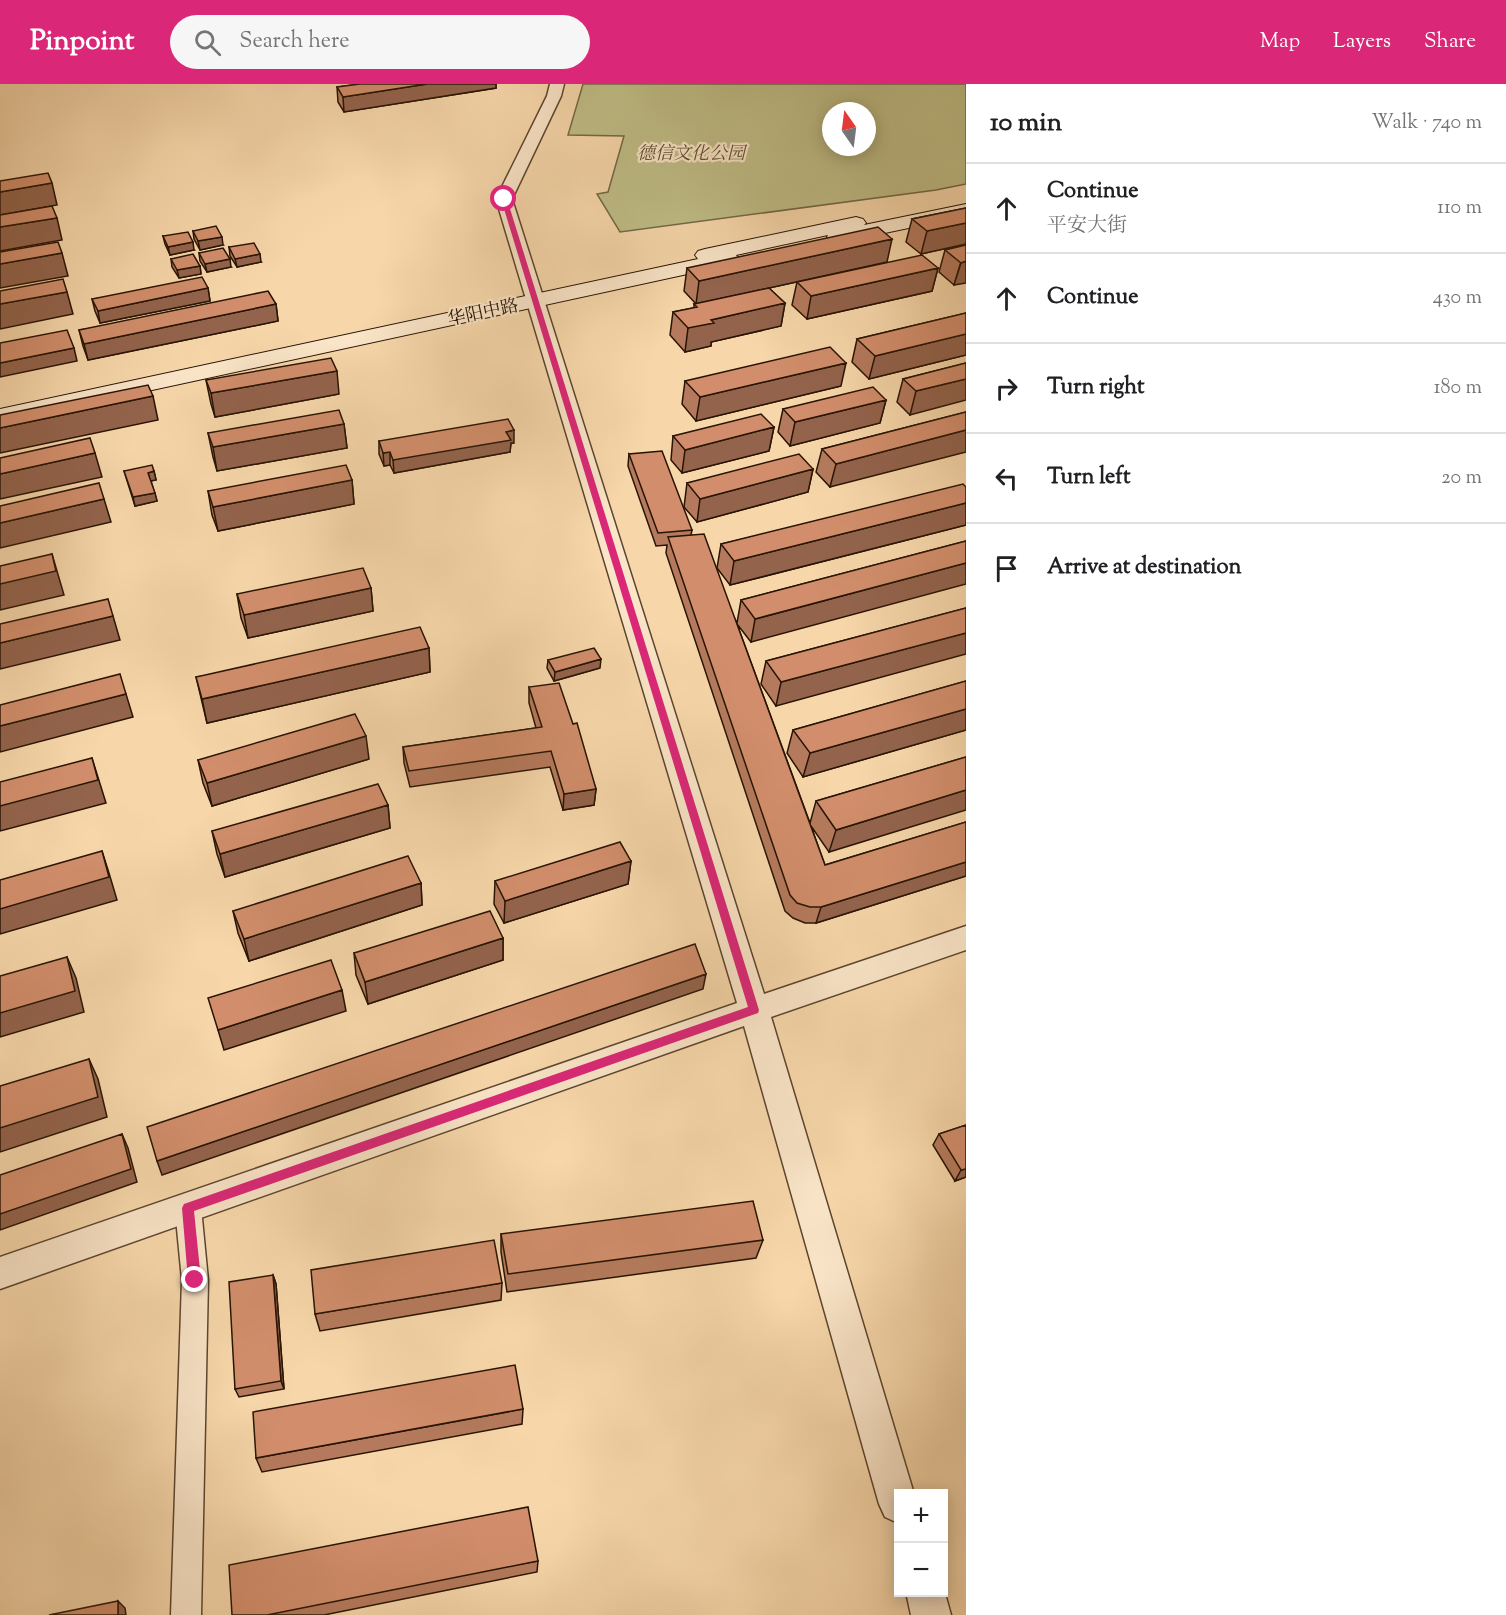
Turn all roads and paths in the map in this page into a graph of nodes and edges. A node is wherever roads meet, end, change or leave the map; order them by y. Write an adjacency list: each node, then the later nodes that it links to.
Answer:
1 (557, 84): 4 (street)
2 (966, 201): 4 (main road, 华阳中路)
3 (966, 210): 4 (main road, 华阳中路)
4 (534, 296): 5 (main road, 华阳中路); 6 (main road, 华阳中路); 8 (street)
5 (0, 405)
6 (0, 416)
7 (966, 939): 8 (street)
8 (754, 1010): 9 (street); 11 (street)
9 (188, 1208): 10 (street); 13 (street)
10 (0, 1274)
11 (894, 1490)
12 (925, 1597): 14 (street)
13 (186, 1615)
14 (931, 1615)

